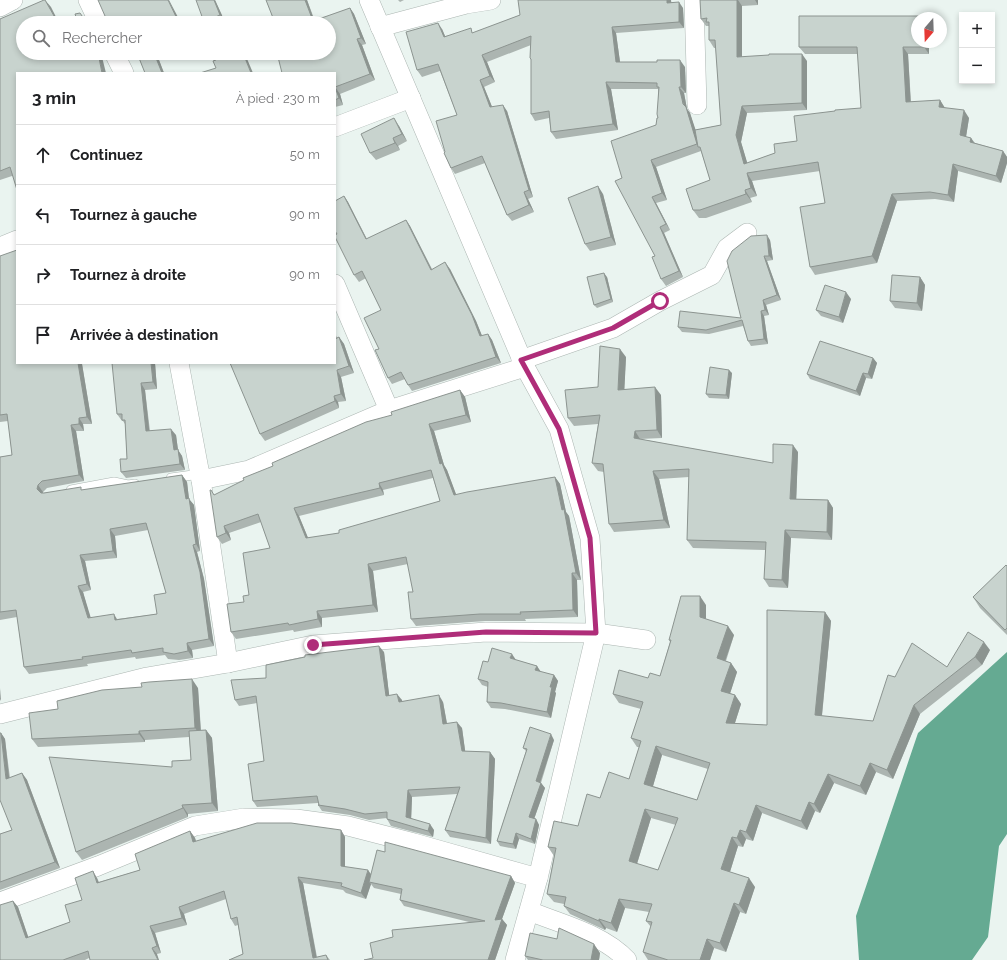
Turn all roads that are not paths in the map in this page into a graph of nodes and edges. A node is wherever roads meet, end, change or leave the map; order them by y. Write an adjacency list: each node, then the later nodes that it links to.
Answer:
1 (13, 0): 6 (street)
2 (88, 0): 7 (street)
3 (369, 0): 8 (street)
4 (491, 0): 8 (street)
5 (694, 0): 12 (street)
6 (0, 7)
7 (96, 16)
8 (380, 27): 11 (street)
9 (118, 60): 10 (street)
10 (124, 72)
11 (411, 98): 13 (street); 18 (street)
12 (697, 105)
13 (336, 127)
14 (747, 233): 18 (street)
15 (16, 240): 16 (street)
16 (0, 247)
17 (336, 286): 20 (street)
18 (523, 363): 20 (street); 25 (street)
19 (180, 364): 21 (street)
20 (389, 410): 21 (street)
21 (200, 477): 22 (lane); 27 (street)
22 (164, 479)
23 (142, 483): 24 (lane)
24 (63, 491)
25 (596, 633): 26 (street); 27 (street); 29 (street)
26 (646, 640)
27 (228, 663): 28 (street)
28 (0, 714)
29 (538, 878): 30 (street); 31 (street)
30 (0, 902)
31 (529, 912): 32 (street); 33 (street)
32 (515, 960)
33 (627, 960)

